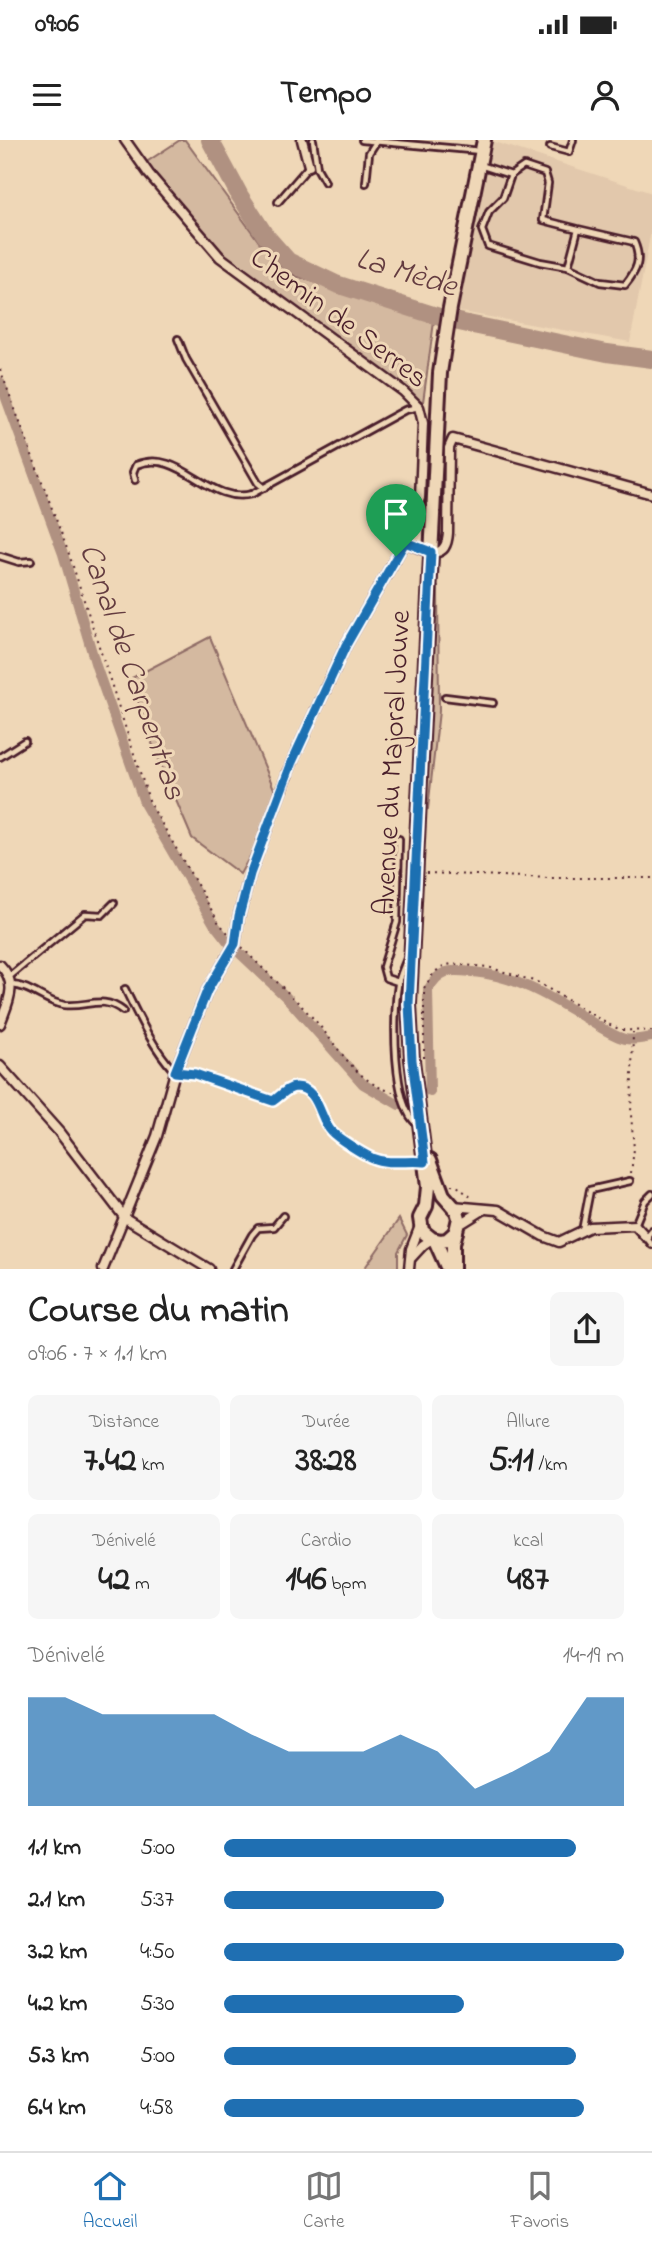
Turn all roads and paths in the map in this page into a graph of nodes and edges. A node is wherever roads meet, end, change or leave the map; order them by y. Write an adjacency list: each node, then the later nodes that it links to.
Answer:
1 (125, 140): 19 (street, Chemin de Serres)
2 (302, 140): 10 (street)
3 (313, 140): 12 (lane)
4 (362, 140): 6 (lane)
5 (573, 140): 8 (lane)
6 (376, 142): 7 (lane); 13 (lane)
7 (483, 146): 9 (main road, Avenue du Majoral Jouve)
8 (550, 147)
9 (479, 165): 11 (lane); 24 (main road, Avenue du Majoral Jouve)
10 (309, 166): 14 (lane)
11 (511, 174): 15 (lane); 16 (lane)
12 (325, 182)
13 (366, 183)
14 (278, 202)
15 (578, 229): 16 (lane); 16 (lane)
16 (568, 267)
17 (178, 340): 21 (lane)
18 (0, 369): 35 (path)
19 (419, 407): 21 (lane); 23 (street, Chemin de Serres)
20 (135, 480): 21 (lane)
21 (264, 488)
22 (652, 494): 24 (street)
23 (405, 542): 24 (street); 35 (street, Chemin de Serres)
24 (431, 552): 32 (main road, Avenue du Majoral Jouve)
25 (0, 556): 26 (lane)
26 (31, 561)
27 (445, 697): 28 (lane)
28 (493, 703)
29 (25, 741): 30 (lane)
30 (0, 757)
31 (399, 839): 39 (lane)
32 (415, 872): 33 (path); 36 (main road, Avenue du Majoral Jouve)
33 (652, 878)
34 (114, 903): 38 (lane)
35 (235, 943): 47 (street, Chemin de Serres); 48 (path)
36 (411, 948): 39 (lane); 49 (main road, Avenue du Majoral Jouve)
37 (0, 965): 38 (street)
38 (10, 981): 41 (lane); 42 (street)
39 (398, 982): 48 (lane)
40 (125, 989): 47 (lane)
41 (123, 1011)
42 (0, 1024)
43 (652, 1031): 44 (path)
44 (633, 1033): 45 (path); 51 (path)
45 (424, 1065)
46 (0, 1066): 59 (street)
47 (175, 1072): 50 (path); 59 (street, Chemin de Serres)
48 (401, 1094): 49 (lane)
49 (422, 1134): 50 (main road, Avenue du Majoral Jouve); 52 (main road, Avenue du Majoral Jouve)
50 (425, 1162): 56 (main road, Avenue du Majoral Jouve)
51 (630, 1181): 63 (lane)
52 (439, 1186): 54 (path); 55 (main road, Avenue du Majoral Jouve)
53 (652, 1194): 60 (lane)
54 (477, 1201)
55 (450, 1204): 56 (main road); 57 (street); 62 (main road, Avenue du Majoral Jouve)
56 (426, 1206): 61 (main road, Avenue du Majoral Jouve)
57 (485, 1209): 62 (street); 63 (street)
58 (283, 1216): 70 (lane)
59 (125, 1219): 68 (street, Chemin de Serres); 69 (street)
60 (635, 1225): 63 (street); 64 (street)
61 (420, 1226): 65 (main road, Avenue du Majoral Jouve); 67 (street)
62 (457, 1229): 65 (main road); 71 (main road, Avenue du Majoral Jouve)
63 (581, 1231)
64 (649, 1234): 66 (lane)
65 (433, 1240): 67 (street); 71 (main road, Avenue du Majoral Jouve)
66 (652, 1245)
67 (409, 1265)
68 (103, 1269)
69 (209, 1269)
70 (233, 1269)
71 (450, 1269)

